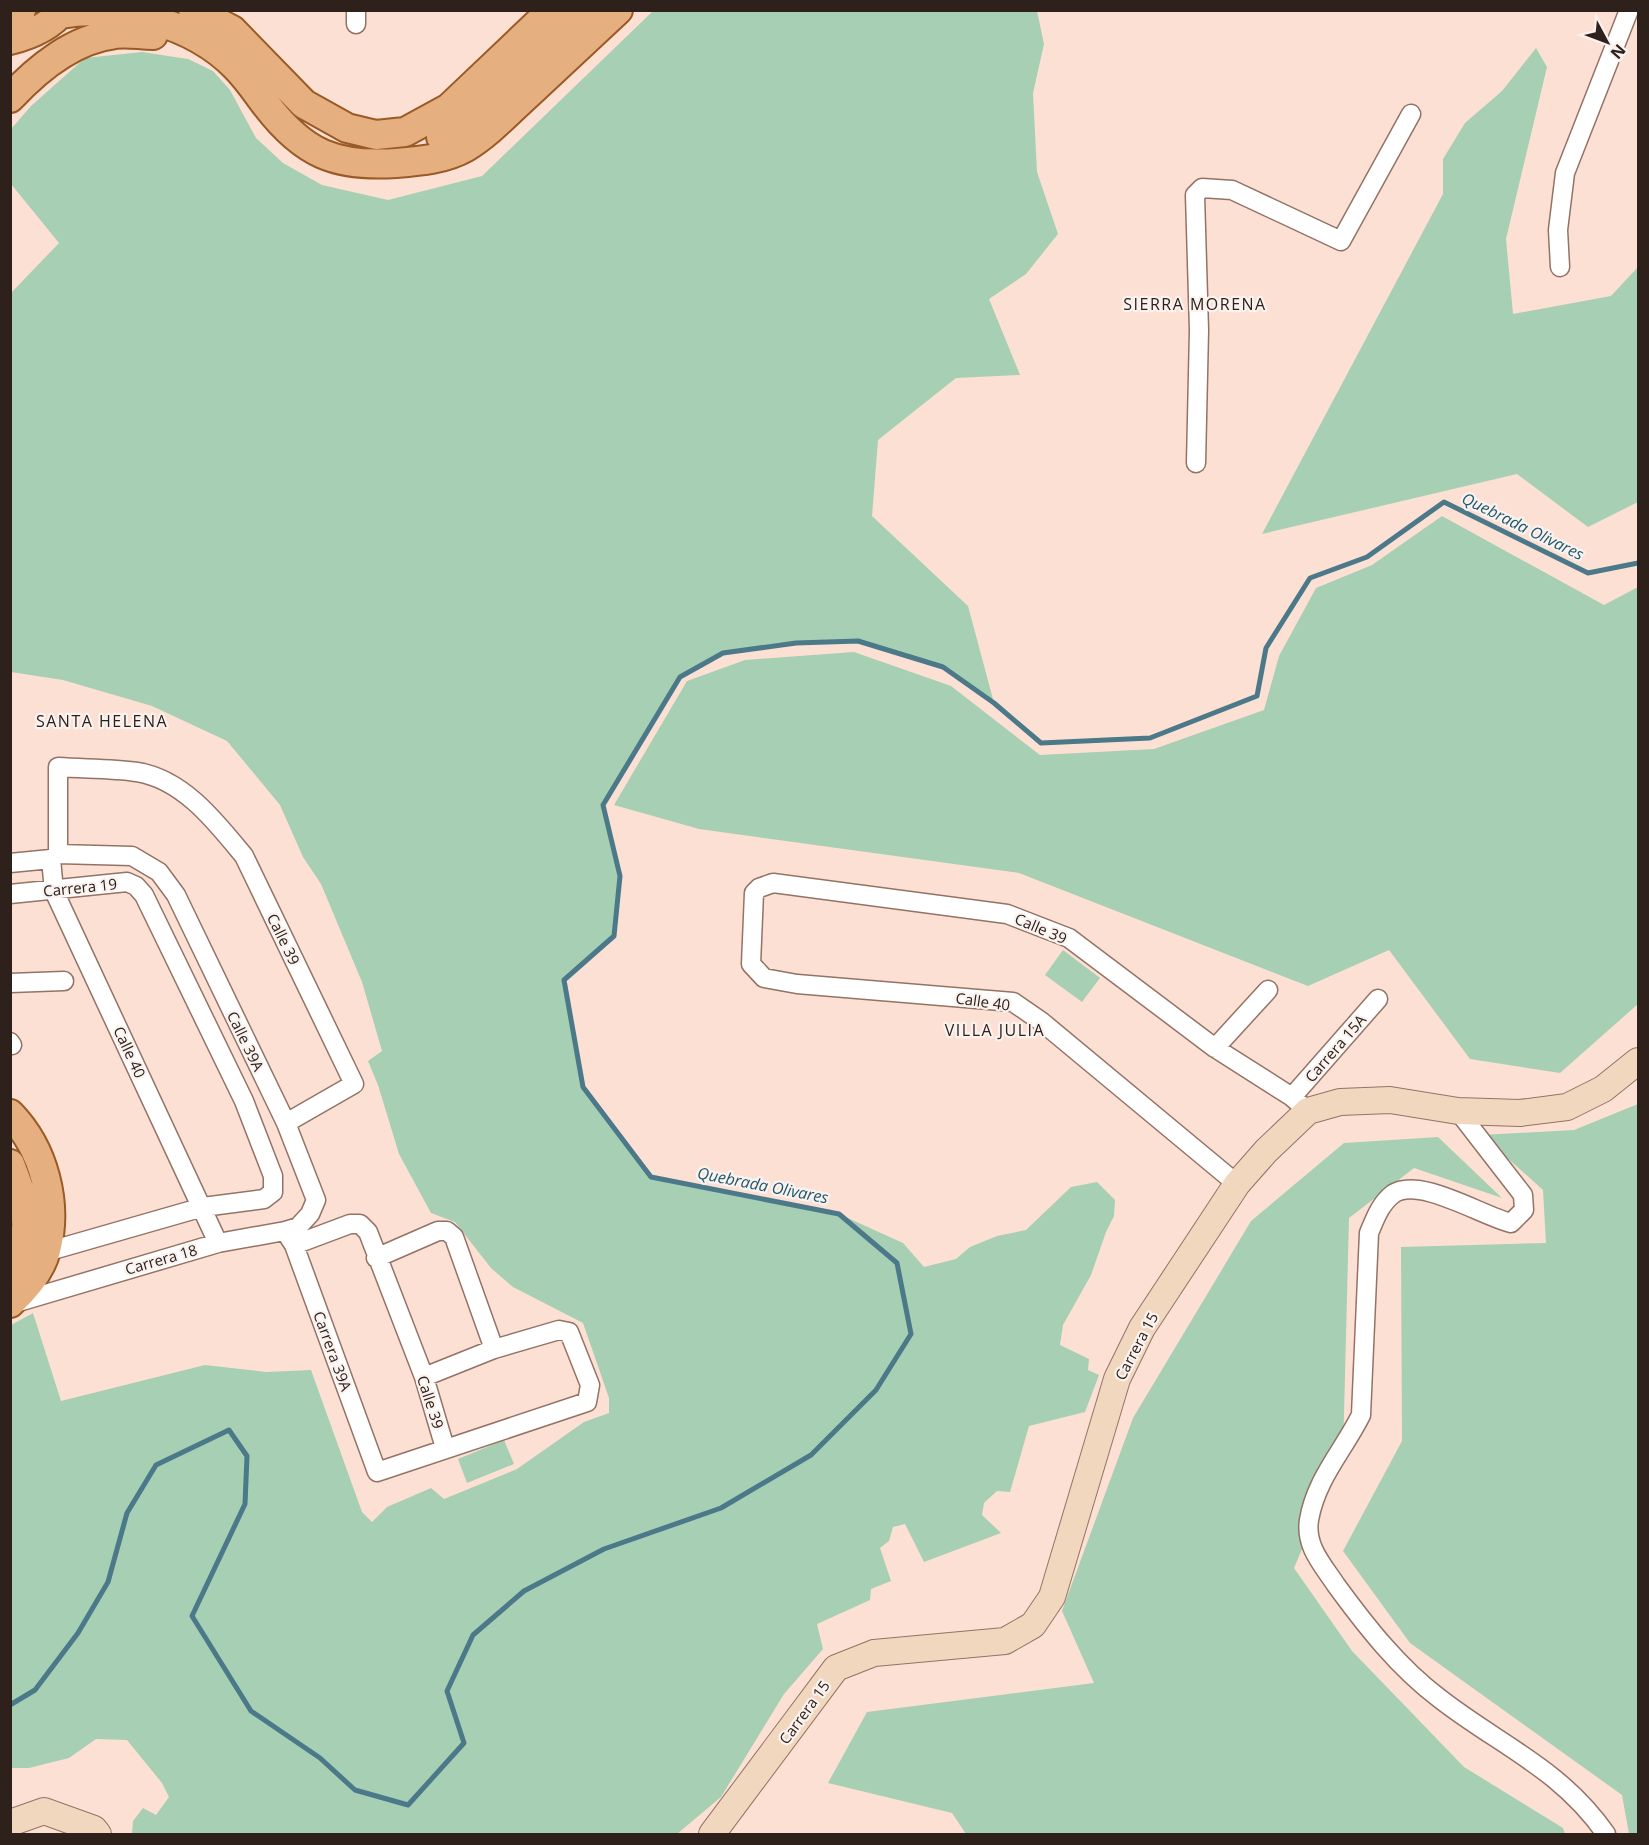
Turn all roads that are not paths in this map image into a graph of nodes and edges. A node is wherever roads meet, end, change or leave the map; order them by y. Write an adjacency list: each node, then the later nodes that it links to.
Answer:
1 (552, 10): 6 (main road)
2 (586, 10): 11 (main road)
3 (618, 10): 11 (main road)
4 (1629, 10): 12 (street)
5 (61, 12): 7 (main road); 8 (main road)
6 (236, 20): 7 (main road)
7 (194, 24): 9 (main road); 11 (main road)
8 (16, 31)
9 (10, 98)
10 (1411, 114): 13 (street)
11 (373, 165)
12 (1560, 267)
13 (1196, 463)
14 (58, 768): 15 (street, Calle 40); 31 (street, Calle 39)
15 (55, 857): 16 (street, Carrera 19); 17 (street, Carrera 19); 19 (street, Calle 40)
16 (10, 863)
17 (159, 873): 31 (street, Calle 39A)
18 (759, 888): 26 (street, Calle 39); 33 (street, Calle 40)
19 (54, 891): 20 (street, Carrera 19); 21 (street, Carrera 19); 34 (street, Calle 40)
20 (10, 894)
21 (144, 895): 34 (street, Calle 39A)
22 (64, 981): 23 (street)
23 (10, 983)
24 (1268, 990): 26 (street)
25 (1378, 999): 28 (street, Carrera 15A)
26 (1215, 1048): 28 (street, Calle 39)
27 (1638, 1062): 29 (main road, Carrera 15)
28 (1300, 1104): 29 (main road, Carrera 15); 33 (main road, Carrera 15)
29 (1458, 1111): 48 (street)
30 (10, 1113): 38 (main road)
31 (286, 1123): 35 (street, Calle 39A)
32 (10, 1164): 40 (main road)
33 (1237, 1184): 47 (main road, Carrera 15)
34 (203, 1207): 37 (street, Calle 40); 38 (street)
35 (310, 1214): 36 (street, Carrera 18)
36 (289, 1238): 37 (street, Carrera 18); 39 (street, Calle 39); 44 (street, Carrera 39A)
37 (218, 1243): 41 (street, Carrera 18)
38 (46, 1252): 41 (main road)
39 (376, 1257): 42 (street); 43 (street, Calle 39)
40 (10, 1267)
41 (10, 1304)
42 (494, 1349): 43 (street); 44 (street)
43 (424, 1377): 44 (street, Calle 39)
44 (445, 1448)
45 (10, 1823): 46 (main road)
46 (98, 1834)
47 (712, 1834)
48 (1606, 1834)

